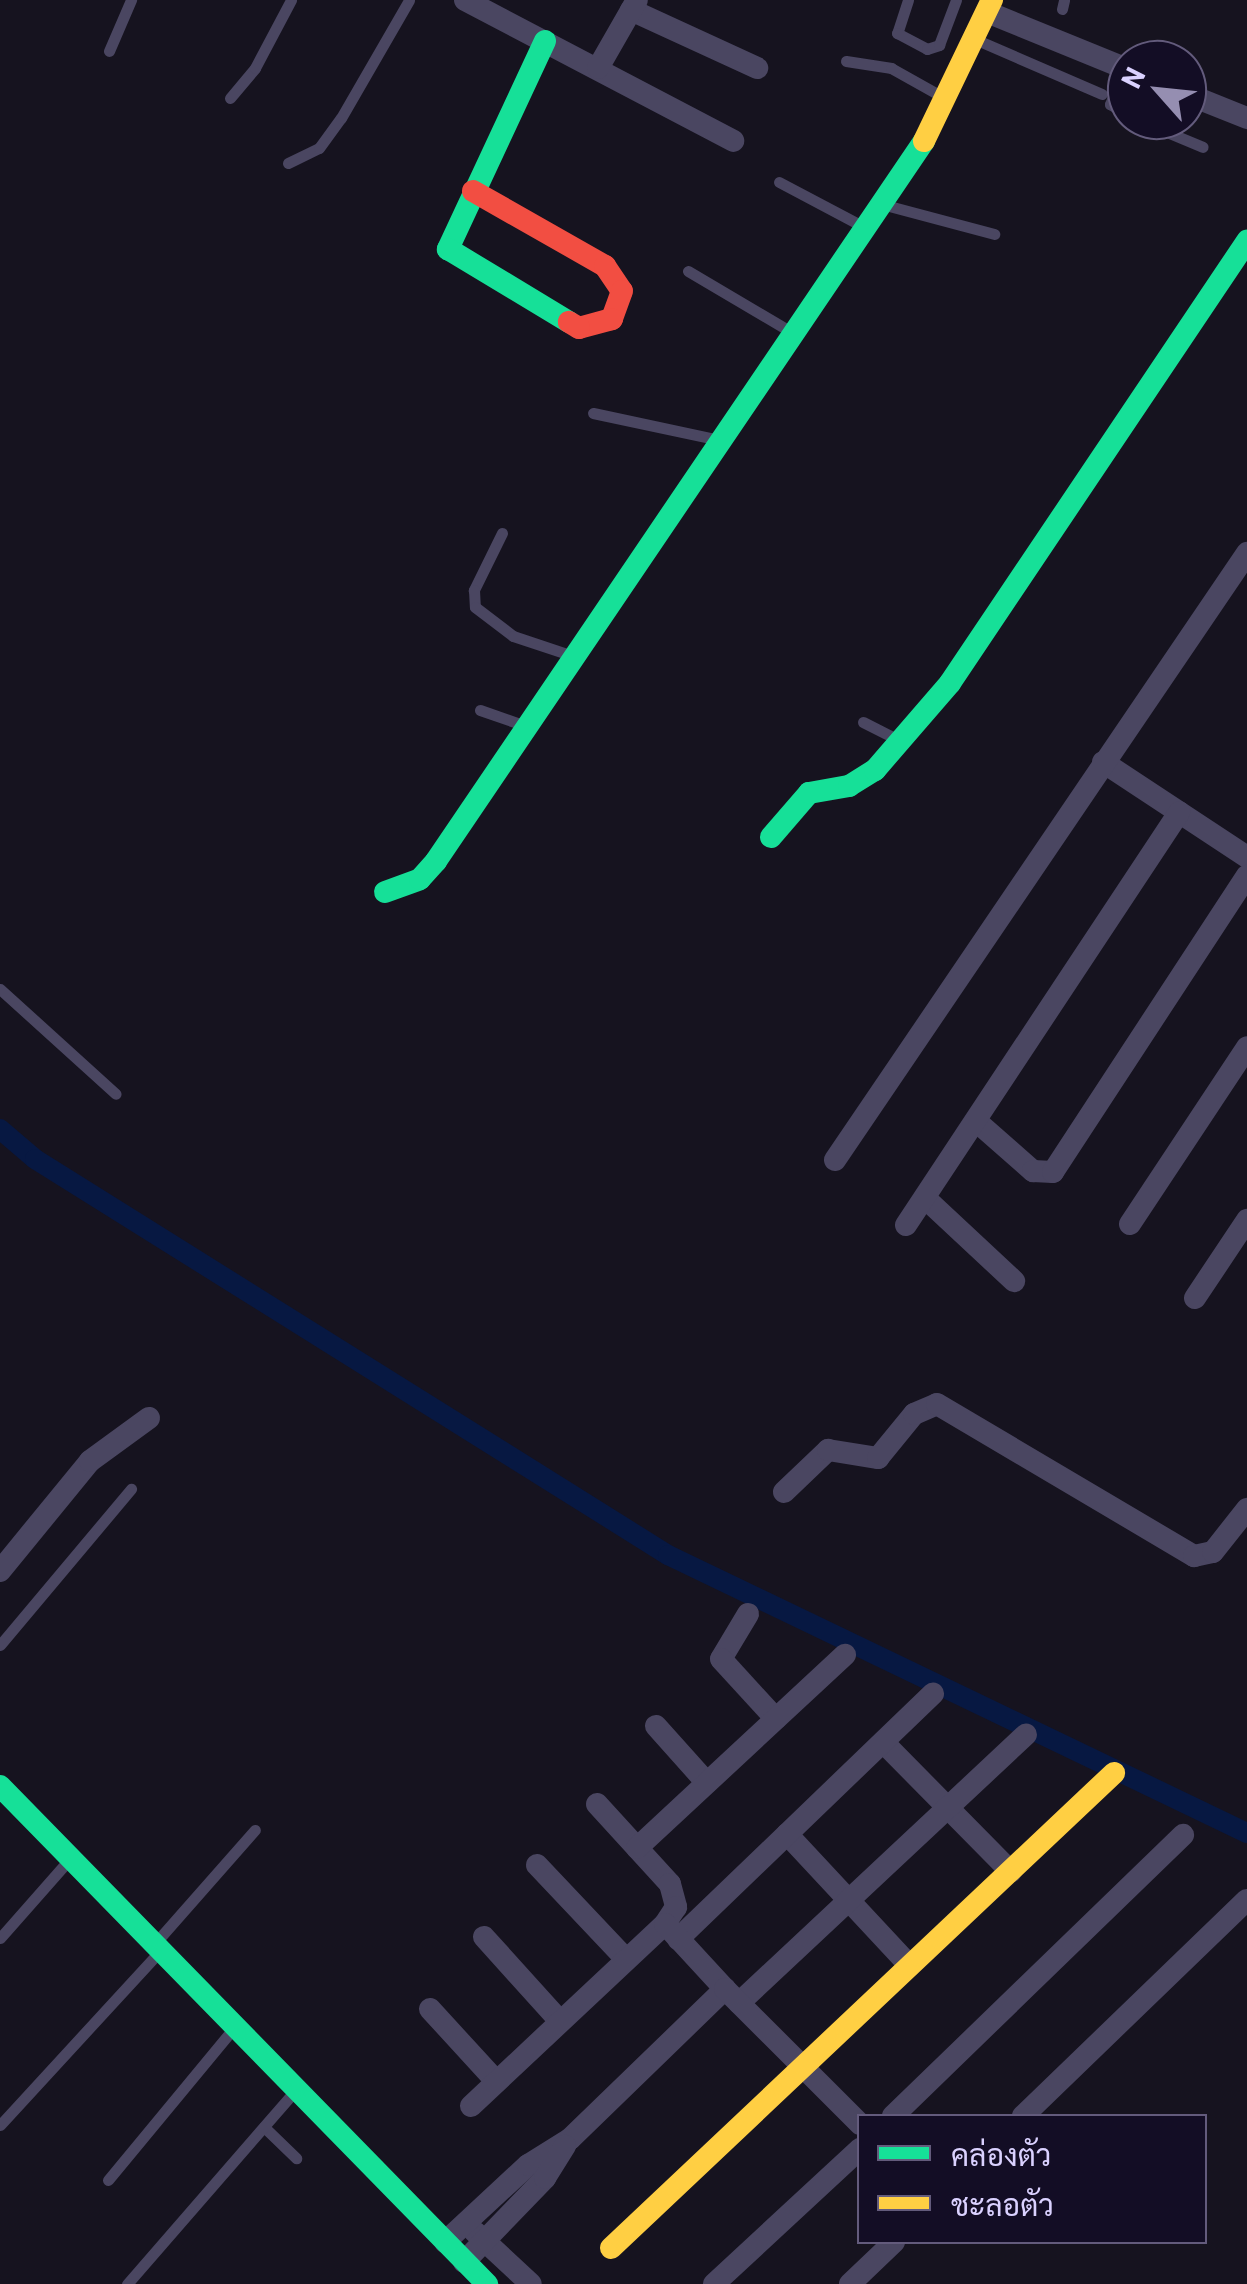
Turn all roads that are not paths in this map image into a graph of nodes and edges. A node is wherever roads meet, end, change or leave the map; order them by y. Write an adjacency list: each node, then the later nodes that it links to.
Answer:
1 (131, 0): 12 (lane)
2 (290, 0): 18 (lane)
3 (409, 0): 25 (lane)
4 (465, 0): 9 (street)
5 (908, 0): 6 (lane)
6 (956, 0)
7 (634, 5): 15 (street); 16 (street)
8 (990, 6): 10 (street); 13 (street)
9 (497, 7): 11 (street)
10 (975, 40): 17 (lane); 19 (street)
11 (546, 41): 15 (street); 27 (street)
12 (110, 51)
13 (1107, 61)
14 (846, 62): 19 (lane)
15 (598, 68): 23 (street)
16 (756, 68)
17 (1102, 94)
18 (230, 98)
19 (948, 101): 28 (street)
20 (1207, 102): 21 (street)
21 (1247, 118)
22 (1185, 140): 24 (lane)
23 (733, 142)
24 (1202, 147)
25 (288, 163)
26 (779, 182): 29 (lane)
27 (473, 191): 27 (street)
28 (885, 205): 29 (street); 30 (lane)
29 (868, 229): 33 (street)
30 (994, 234)
31 (1247, 241): 42 (street)
32 (688, 271): 33 (lane)
33 (795, 335): 35 (street)
34 (593, 413): 35 (lane)
35 (720, 440): 38 (street)
36 (502, 533): 38 (lane)
37 (1247, 554): 43 (street)
38 (573, 656): 41 (street)
39 (480, 710): 41 (lane)
40 (864, 722): 42 (lane)
41 (525, 726): 48 (street)
42 (902, 742): 45 (street)
43 (1103, 762): 44 (street); 53 (street)
44 (1179, 812): 46 (street); 52 (street)
45 (772, 837)
46 (1245, 850)
47 (1247, 876): 52 (street)
48 (385, 892)
49 (0, 990): 51 (lane)
50 (1247, 1047): 56 (street)
51 (116, 1094)
52 (976, 1121): 54 (street)
53 (835, 1160)
54 (925, 1198): 57 (street); 58 (street)
55 (1247, 1220): 59 (street)
56 (1130, 1224)
57 (906, 1225)
58 (1014, 1281)
59 (1195, 1298)
60 (148, 1418): 64 (street)
61 (131, 1489): 66 (lane)
62 (784, 1492): 63 (street)
63 (1247, 1509)
64 (0, 1570)
65 (748, 1614): 69 (street)
66 (0, 1645)
67 (845, 1654): 69 (street)
68 (933, 1694): 72 (street)
69 (776, 1719): 74 (street)
70 (656, 1726): 74 (street)
71 (1026, 1734): 77 (street)
72 (883, 1742): 77 (street); 79 (street)
73 (1114, 1773): 84 (street)
74 (707, 1782): 81 (street)
75 (0, 1786): 82 (street)
76 (597, 1804): 81 (street)
77 (946, 1808): 84 (street); 85 (street)
78 (255, 1830): 90 (lane)
79 (787, 1834): 85 (street); 87 (street)
80 (1183, 1835): 101 (street)
81 (638, 1848): 87 (street)
82 (68, 1861): 89 (lane); 90 (street)
83 (537, 1865): 91 (street)
84 (1010, 1872): 92 (street)
85 (848, 1900): 92 (street); 93 (street)
86 (1247, 1900): 102 (street)
87 (671, 1931): 91 (street); 93 (street)
88 (484, 1937): 95 (street)
89 (0, 1938)
90 (157, 1948): 96 (street); 104 (lane)
91 (626, 1959): 95 (street)
92 (910, 1966): 97 (street)
93 (732, 1996): 97 (street); 106 (street)
94 (430, 2009): 98 (street)
95 (560, 2021): 98 (street)
96 (235, 2027): 99 (street); 109 (lane)
97 (803, 2067): 103 (street); 114 (street)
98 (496, 2081): 100 (street)
99 (296, 2089): 105 (lane); 112 (street)
100 (470, 2106)
101 (896, 2114)
102 (1024, 2114)
103 (857, 2121)
104 (0, 2125)
105 (264, 2126): 108 (lane); 116 (lane)
106 (570, 2139): 110 (street); 111 (street)
107 (857, 2152): 119 (street)
108 (296, 2158)
109 (108, 2180)
110 (466, 2222): 111 (street); 112 (street)
111 (484, 2240): 115 (street); 118 (street)
112 (445, 2242): 115 (street)
113 (892, 2244): 120 (street)
114 (611, 2248)
115 (464, 2262): 117 (street)
116 (128, 2284)
117 (487, 2284)
118 (532, 2284)
119 (714, 2284)
120 (850, 2284)

